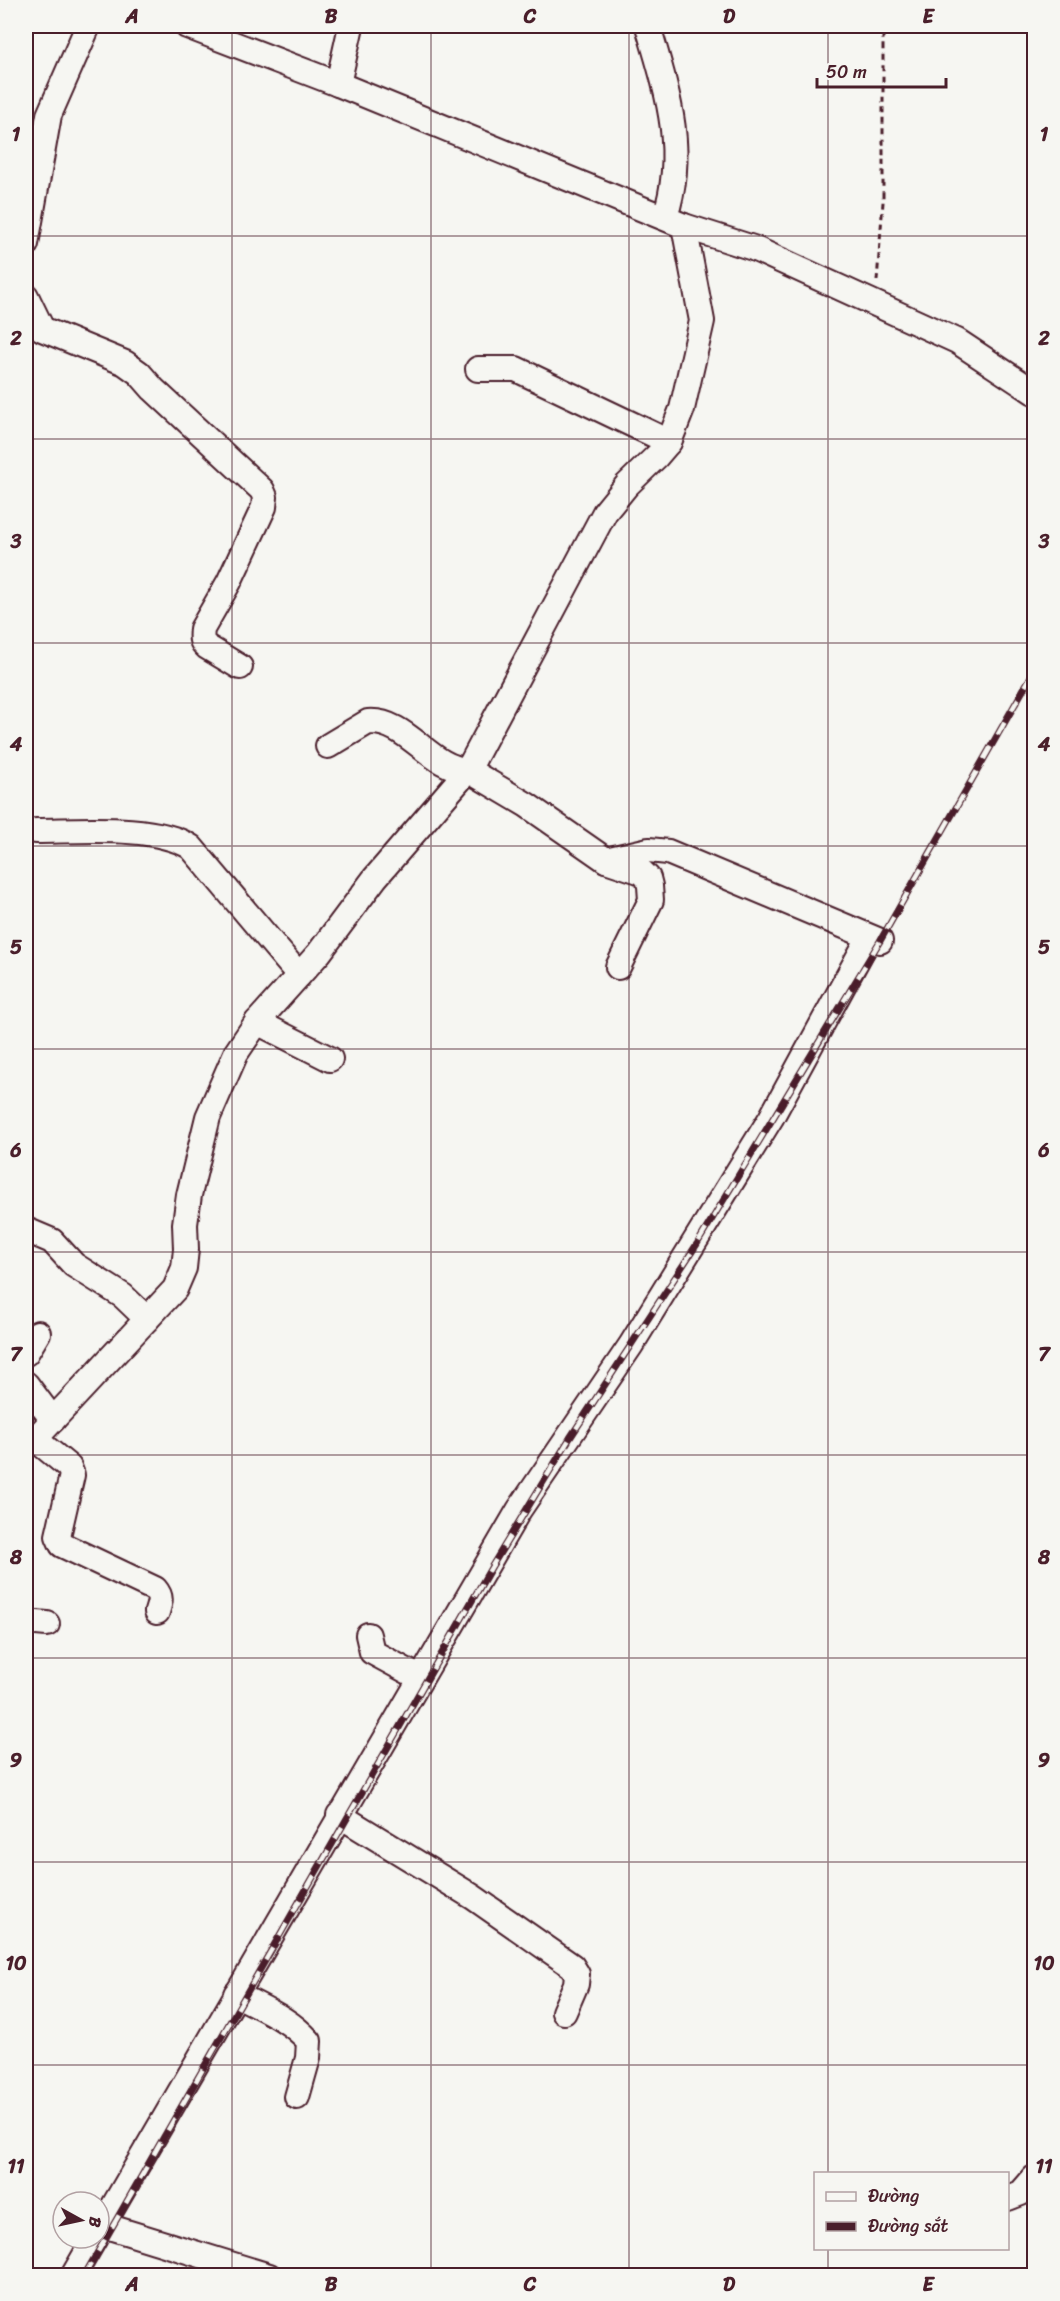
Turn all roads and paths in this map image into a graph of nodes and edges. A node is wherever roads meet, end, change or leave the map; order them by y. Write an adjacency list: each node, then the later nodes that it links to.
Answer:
1 (88, 26): 8 (street)
2 (188, 26): 6 (street)
3 (351, 26): 6 (street)
4 (648, 26): 7 (street)
5 (883, 26): 10 (path)
6 (338, 84): 7 (street)
7 (675, 222): 10 (street); 14 (street)
8 (26, 244)
9 (26, 296): 11 (street)
10 (875, 302): 13 (street)
11 (32, 325): 15 (street)
12 (478, 369): 14 (street)
13 (1035, 392)
14 (669, 442): 17 (street)
15 (240, 667)
16 (328, 746): 17 (street)
17 (468, 770): 19 (street); 21 (street)
18 (36, 831): 21 (street)
19 (606, 860): 20 (street); 31 (street)
20 (618, 968)
21 (299, 975): 22 (street)
22 (257, 1022): 23 (street); 25 (street)
23 (330, 1059)
24 (26, 1230): 25 (street)
25 (147, 1319): 27 (street)
26 (26, 1384): 27 (street)
27 (53, 1420): 28 (street)
28 (30, 1443): 29 (street)
29 (157, 1612)
30 (368, 1635): 31 (street)
31 (420, 1678): 32 (street)
32 (339, 1815): 33 (street); 34 (street)
33 (236, 1994): 35 (street); 38 (street)
34 (564, 2012)
35 (297, 2097)
36 (1035, 2178): 37 (street)
37 (1009, 2198)
38 (111, 2210)
39 (111, 2234): 42 (street)
40 (88, 2250): 41 (street)
41 (74, 2276)
42 (269, 2276)

